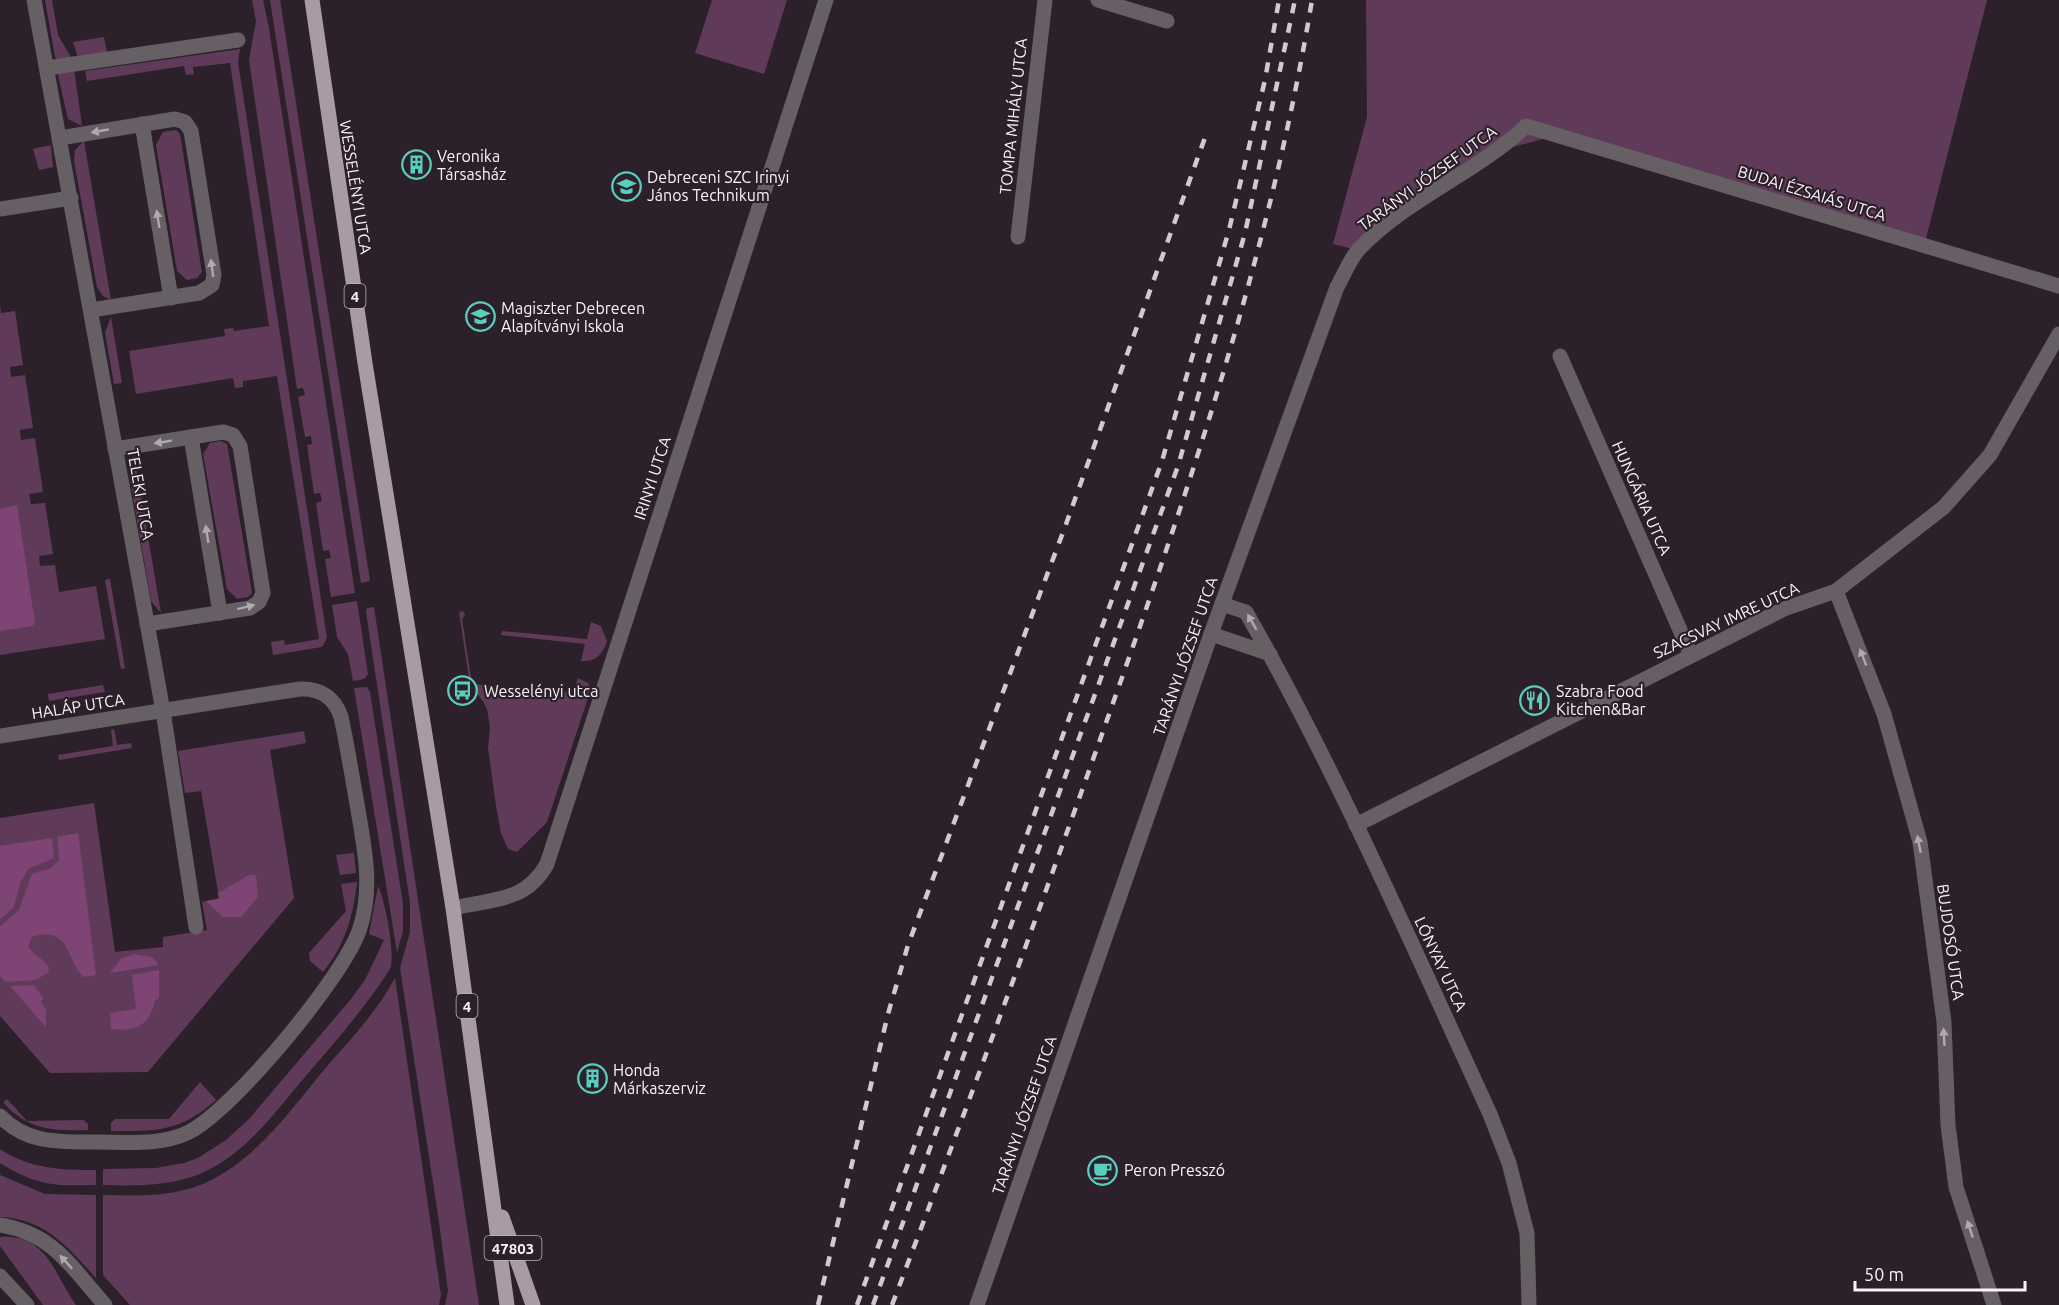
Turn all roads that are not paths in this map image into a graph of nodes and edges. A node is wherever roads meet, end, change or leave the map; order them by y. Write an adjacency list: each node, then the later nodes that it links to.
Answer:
1 (34, 0): 8 (street, TELEKI UTCA)
2 (312, 0): 32 (main road, WESSELÉNYI UTCA / 4)
3 (826, 0): 32 (street, IRINYI UTCA)
4 (1045, 0): 14 (street, TOMPA MIHÁLY UTCA)
5 (1098, 0): 6 (street)
6 (1167, 21)
7 (238, 40): 8 (street)
8 (47, 68): 11 (street, TELEKI UTCA)
9 (142, 124): 11 (street, one-way to 11); 16 (street, one-way to 9); 16 (street, one-way to 9)
10 (1554, 136): 15 (street, BUDAI ÉZSAIÁS UTCA); 23 (street, TARÁNYI JÓZSEF UTCA)
11 (60, 138): 12 (street, TELEKI UTCA)
12 (71, 198): 13 (street); 17 (street, TELEKI UTCA)
13 (0, 209)
14 (1018, 237)
15 (2059, 286)
16 (171, 298): 17 (street)
17 (91, 310): 21 (street, TELEKI UTCA)
18 (2059, 333): 22 (street, SZACSVAY IMRE UTCA)
19 (1560, 356): 28 (street, HUNGÁRIA UTCA)
20 (192, 437): 21 (street, one-way to 21); 24 (street, one-way to 20); 24 (street, one-way to 20)
21 (115, 449): 25 (street, TELEKI UTCA)
22 (1836, 591): 28 (street, SZACSVAY IMRE UTCA); 44 (street, BUJDOSÓ UTCA, one-way to 22)
23 (1222, 604): 26 (street, TARÁNYI JÓZSEF UTCA); 27 (street, LÓNYAY UTCA, one-way to 23)
24 (220, 612): 25 (street)
25 (147, 624): 29 (street, TELEKI UTCA)
26 (1212, 634): 27 (street); 42 (street, TARÁNYI JÓZSEF UTCA)
27 (1270, 654): 31 (street, LÓNYAY UTCA)
28 (1691, 655): 31 (street, SZACSVAY IMRE UTCA)
29 (163, 711): 30 (street, HALÁP UTCA); 33 (street, TELEKI UTCA); 34 (street, HALÁP UTCA)
30 (0, 736)
31 (1356, 825): 43 (street, LÓNYAY UTCA)
32 (453, 908): 35 (main road, WESSELÉNYI UTCA / 4)
33 (196, 927)
34 (0, 1116)
35 (492, 1192): 40 (main road, WESSELÉNYI UTCA / 4); 41 (main road, 47803)
36 (0, 1225): 39 (street, one-way to 36)
37 (0, 1276): 38 (street)
38 (27, 1305)
39 (105, 1305)
40 (507, 1305)
41 (533, 1305)
42 (977, 1305)
43 (1529, 1305)
44 (1994, 1305)

